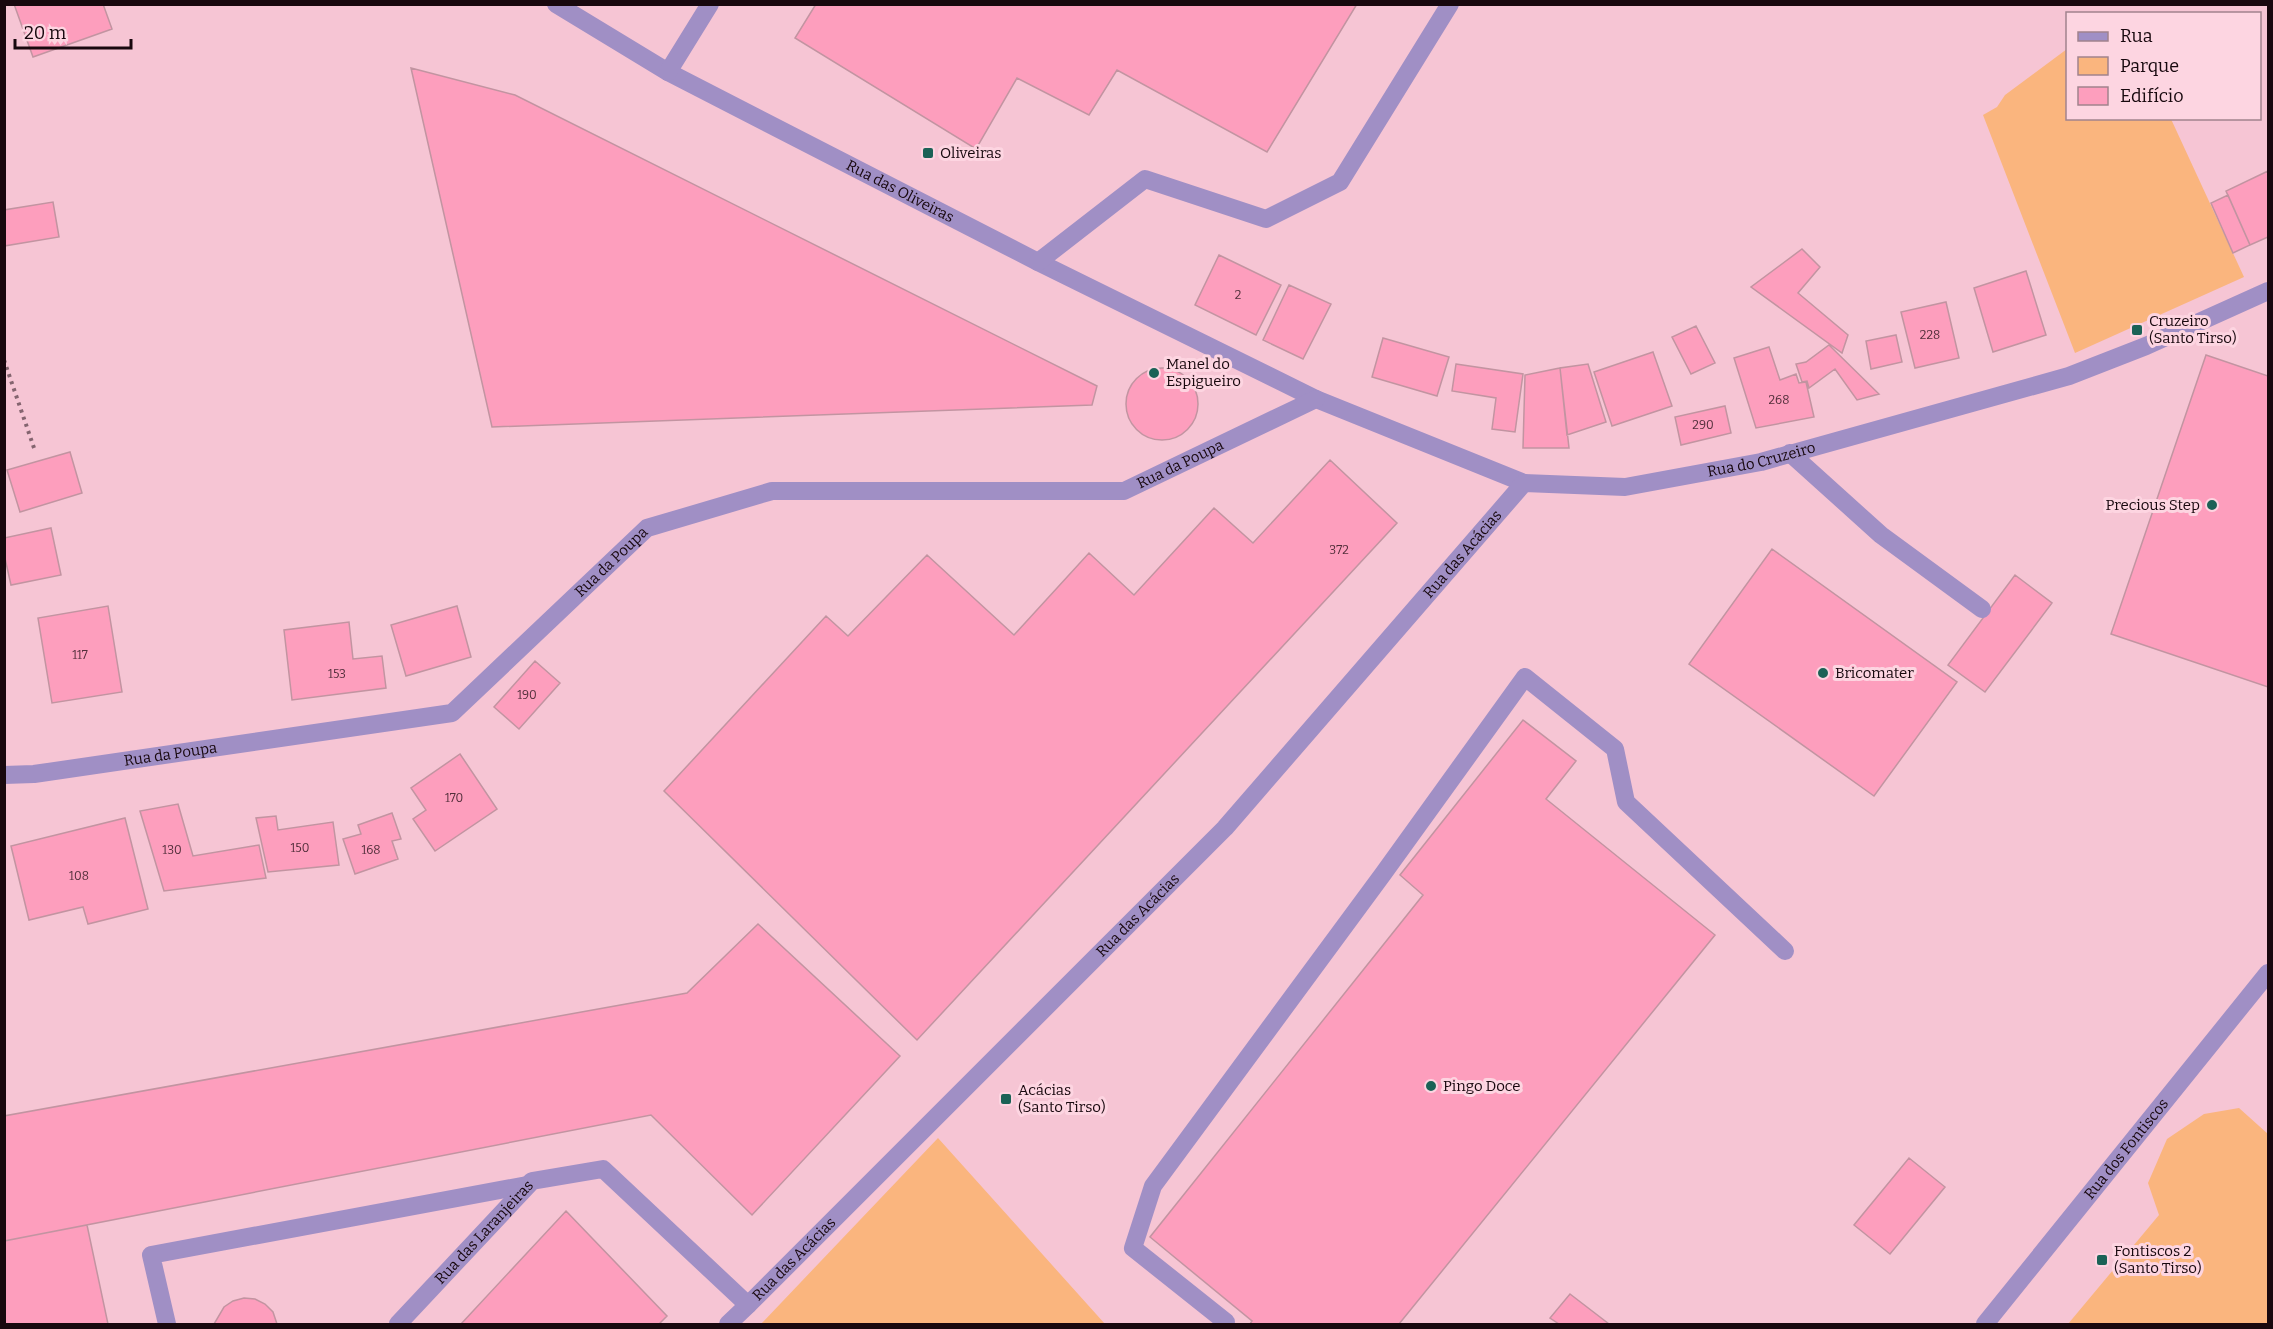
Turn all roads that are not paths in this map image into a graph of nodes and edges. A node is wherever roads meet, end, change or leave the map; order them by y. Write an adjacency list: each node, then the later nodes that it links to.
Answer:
1 (556, 4): 4 (street, Rua das Oliveiras)
2 (710, 4): 4 (street)
3 (1450, 4): 5 (street)
4 (668, 72): 5 (street, Rua das Oliveiras)
5 (1038, 262): 7 (street, Rua das Oliveiras)
6 (2268, 291): 9 (street, Rua do Cruzeiro)
7 (1251, 367): 8 (street, Rua do Cruzeiro)
8 (1316, 399): 10 (street, Rua do Cruzeiro); 12 (street, Rua da Poupa)
9 (1790, 453): 10 (street, Rua do Cruzeiro); 11 (street)
10 (1524, 483): 16 (street, Rua das Acácias)
11 (1982, 609)
12 (4, 776)
13 (1785, 951): 20 (street)
14 (2268, 973): 21 (street, Rua dos Fontiscos)
15 (527, 1185): 16 (street, Rua das Laranjeiras); 17 (street); 18 (street, Rua das Laranjeiras)
16 (748, 1305): 19 (street, Rua das Acácias)
17 (166, 1324)
18 (398, 1324)
19 (728, 1324)
20 (1224, 1324)
21 (1984, 1324)

